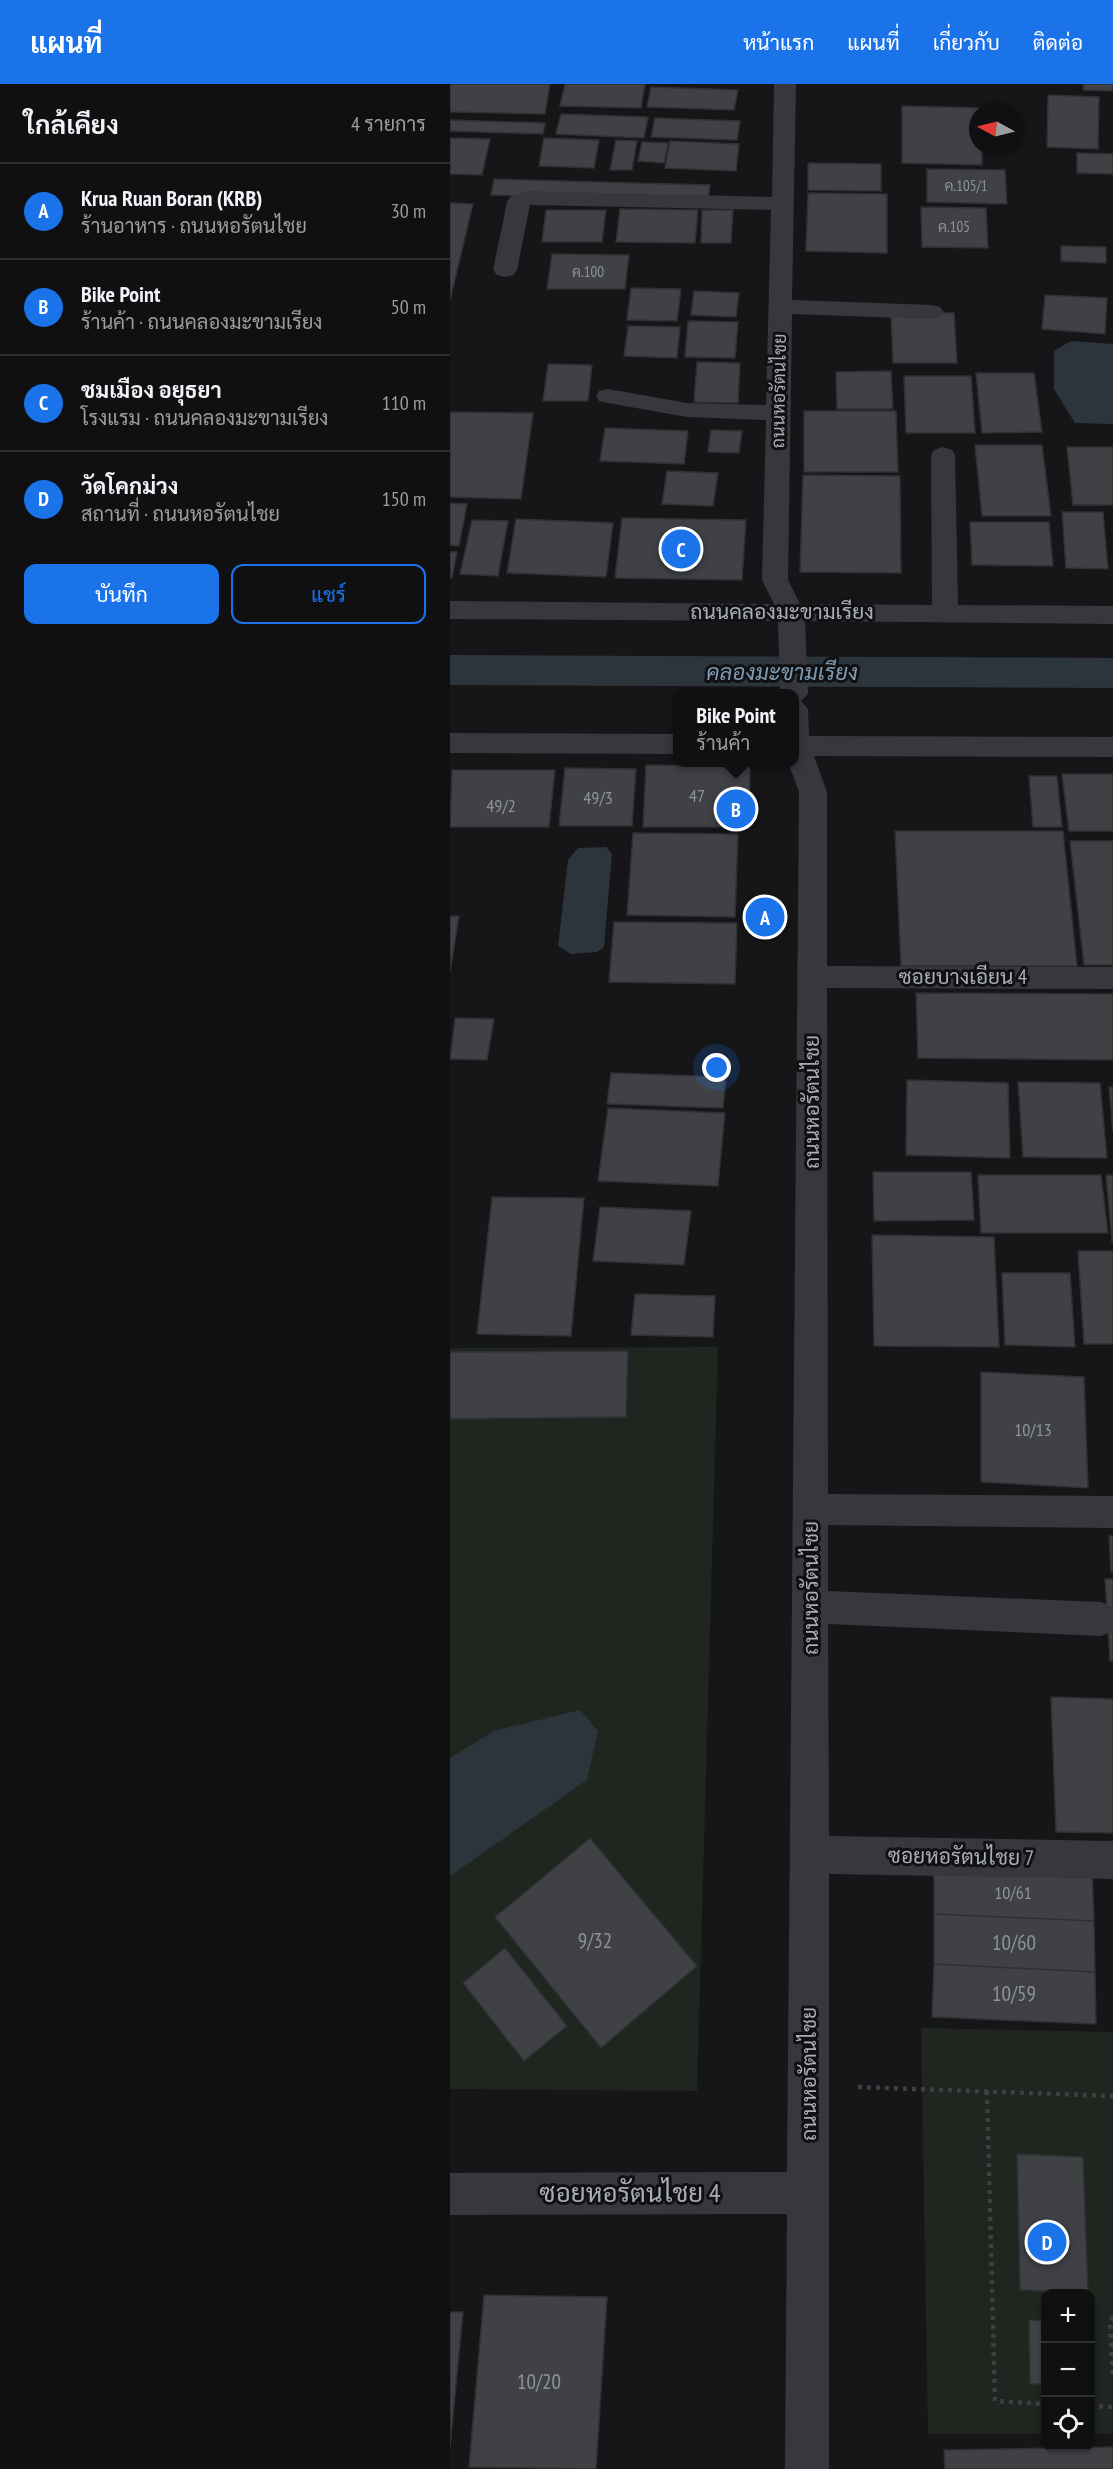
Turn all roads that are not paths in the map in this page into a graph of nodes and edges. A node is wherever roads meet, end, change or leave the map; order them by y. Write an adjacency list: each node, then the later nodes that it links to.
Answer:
1 (785, 84): 2 (street, ถนนหอรัตนไชย)
2 (783, 204): 3 (street); 4 (street, ถนนหอรัตนไชย)
3 (506, 270)
4 (780, 307): 5 (street); 7 (street, ถนนหอรัตนไชย)
5 (932, 312)
6 (608, 396): 7 (street)
7 (778, 413): 10 (street, ถนนหอรัตนไชย)
8 (943, 455): 11 (street)
9 (450, 610): 10 (street, ถนนคลองมะขามเรียง)
10 (791, 612): 11 (street, ถนนคลองมะขามเรียง); 13 (street, ถนนหอรัตนไชย)
11 (945, 613): 12 (street, ถนนคลองมะขามเรียง)
12 (1113, 615)
13 (794, 689)
14 (450, 743): 15 (street)
15 (673, 744)
16 (799, 746): 17 (street)
17 (1113, 747)
18 (799, 756): 19 (street, ถนนหอรัตนไชย)
19 (812, 977): 20 (street, ซอยบางเอียน 4); 21 (street, ถนนหอรัตนไชย)
20 (1113, 978)
21 (811, 1509): 22 (street); 23 (street, ถนนหอรัตนไชย)
22 (1113, 1512)
23 (810, 1607): 24 (street); 25 (street, ถนนหอรัตนไชย)
24 (1101, 1618)
25 (810, 1855): 26 (street, ซอยหอรัตนไชย 7); 27 (street, ถนนหอรัตนไชย)
26 (1113, 1860)
27 (809, 2193): 28 (street, ซอยหอรัตนไชย 4); 29 (street, ถนนหอรัตนไชย)
28 (450, 2194)
29 (807, 2469)

